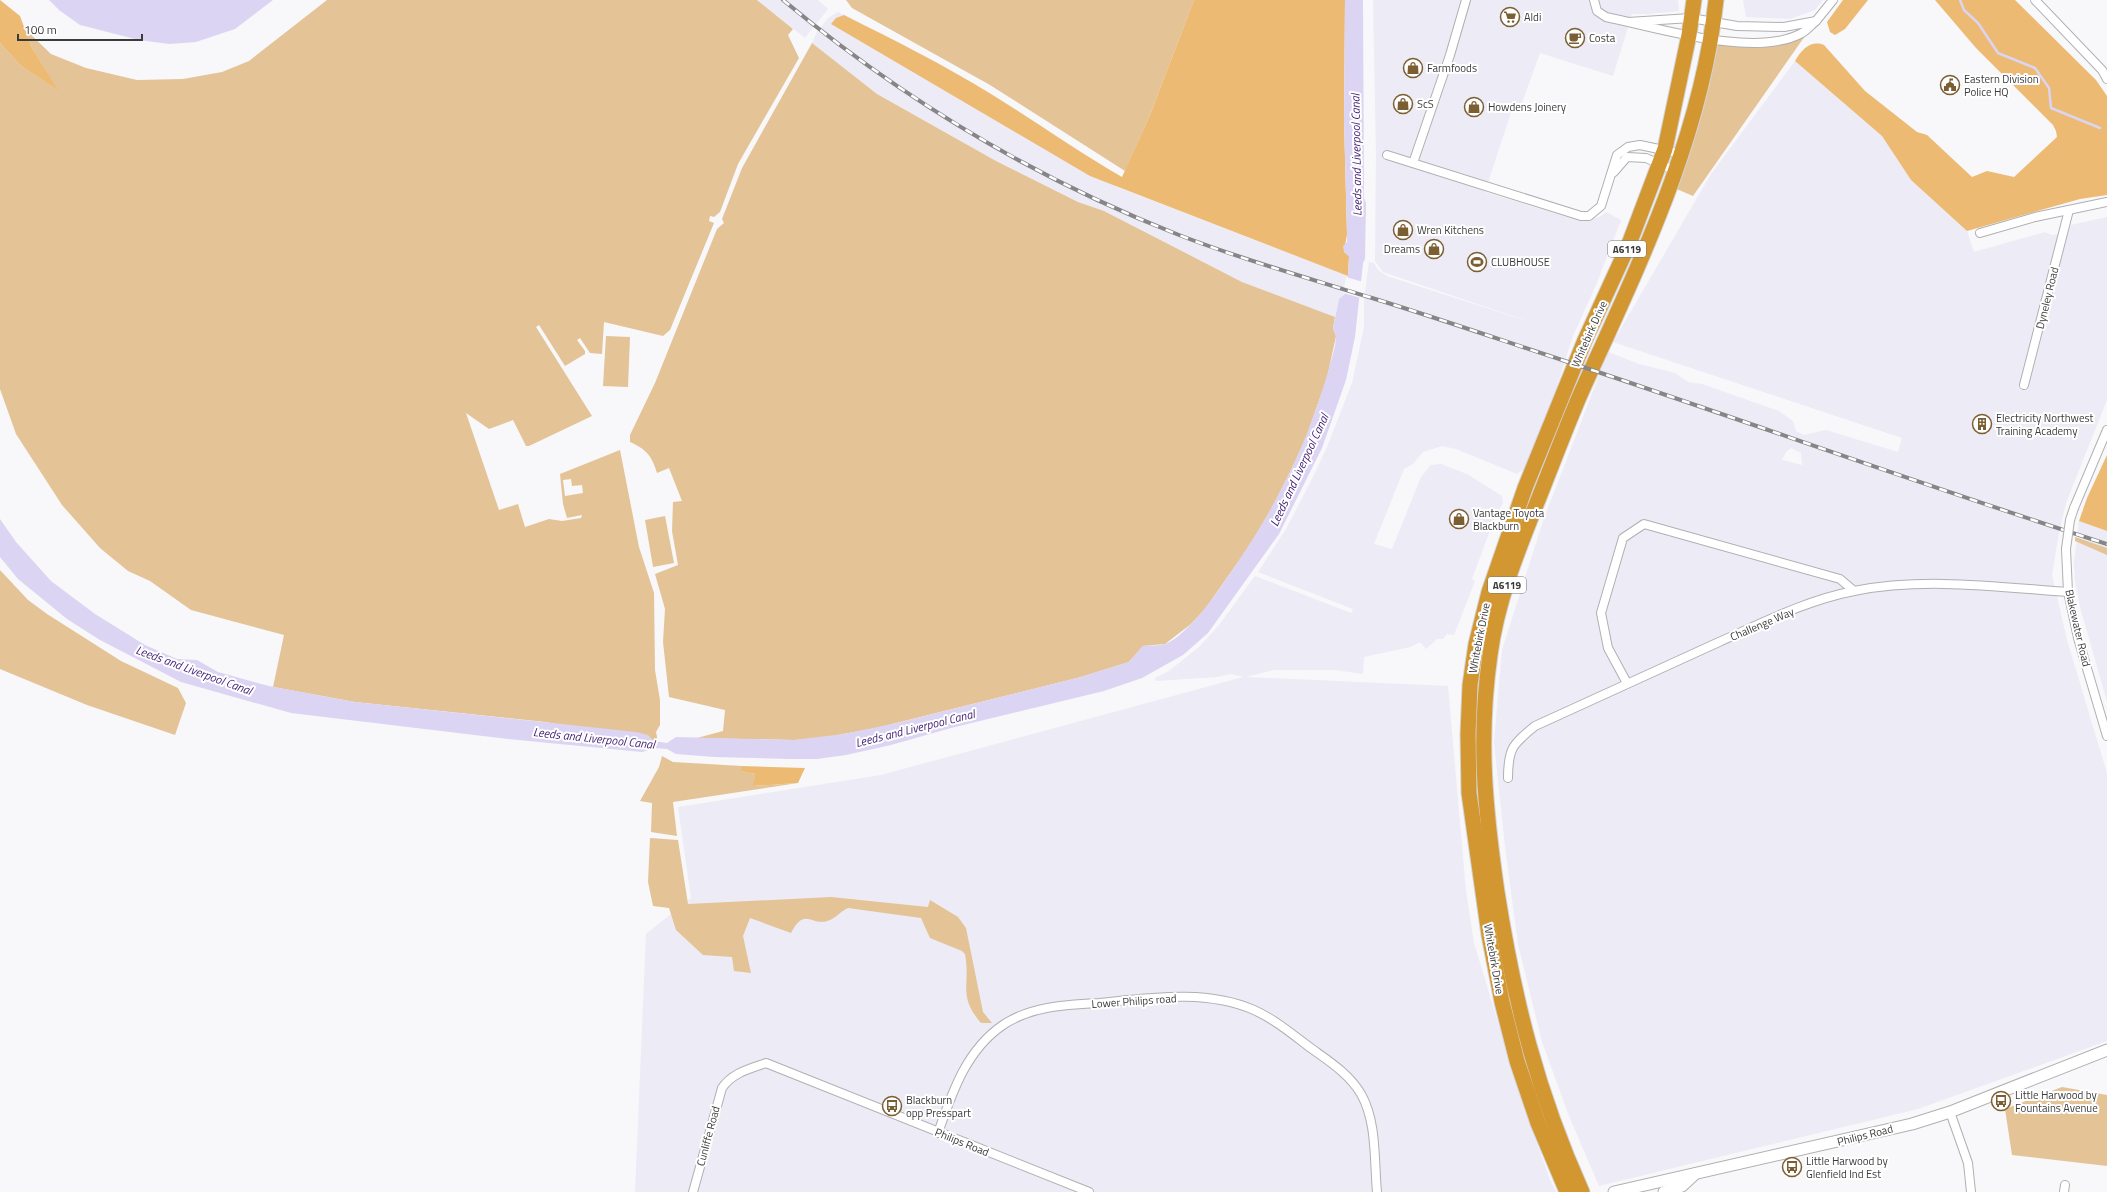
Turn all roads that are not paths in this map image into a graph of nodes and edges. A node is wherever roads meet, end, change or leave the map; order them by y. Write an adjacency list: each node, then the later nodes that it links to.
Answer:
1 (1466, 0): 17 (street)
2 (1594, 0): 9 (street)
3 (1694, 0): 7 (highway, Whitebirk Drive / A6119)
4 (1716, 0): 10 (highway, Whitebirk Drive / A6119)
5 (1833, 0): 8 (street)
6 (2035, 0): 13 (street)
7 (1691, 18): 9 (street); 10 (street); 11 (highway, Whitebirk Drive / A6119)
8 (1816, 21): 10 (street); 12 (street)
9 (1628, 22): 11 (street)
10 (1714, 23): 12 (highway, Whitebirk Drive / A6119)
11 (1689, 35): 12 (street); 14 (highway, Whitebirk Drive / A6119)
12 (1711, 38): 15 (highway, Whitebirk Drive / A6119)
13 (2107, 78)
14 (1665, 149): 15 (street); 18 (highway, Whitebirk Drive / A6119); 20 (street)
15 (1682, 154): 19 (highway, Whitebirk Drive / A6119)
16 (1387, 155): 17 (street)
17 (1413, 163): 20 (street)
18 (1660, 164): 19 (street); 20 (street); 39 (highway, Whitebirk Drive / A6119)
19 (1676, 171): 40 (highway, Whitebirk Drive / A6119)
20 (1612, 175)
21 (2107, 202): 22 (street)
22 (2069, 210): 23 (street); 24 (street, Dyneley Road)
23 (1980, 233)
24 (2024, 385)
25 (2107, 430): 27 (street, Blakewater Road, bridge)
26 (1854, 591): 27 (street, Challenge Way); 28 (street, Challenge Way); 28 (street)
27 (2068, 592): 29 (street, Blakewater Road)
28 (1627, 683): 30 (street, Challenge Way)
29 (2107, 736)
30 (1508, 778)
31 (2107, 1050): 33 (street, Philips Road)
32 (726, 1082): 34 (street, Philips Road); 36 (street, Cunliffe Road)
33 (1950, 1112): 35 (street, Philips Road); 43 (street)
34 (938, 1133): 37 (street, Philips Road); 38 (street, Lower Philips road)
35 (1696, 1174): 41 (street, Philips Road); 42 (street)
36 (693, 1192)
37 (1089, 1192)
38 (1377, 1192)
39 (1567, 1192)
40 (1582, 1192)
41 (1614, 1192)
42 (1664, 1192)
43 (1971, 1192)

